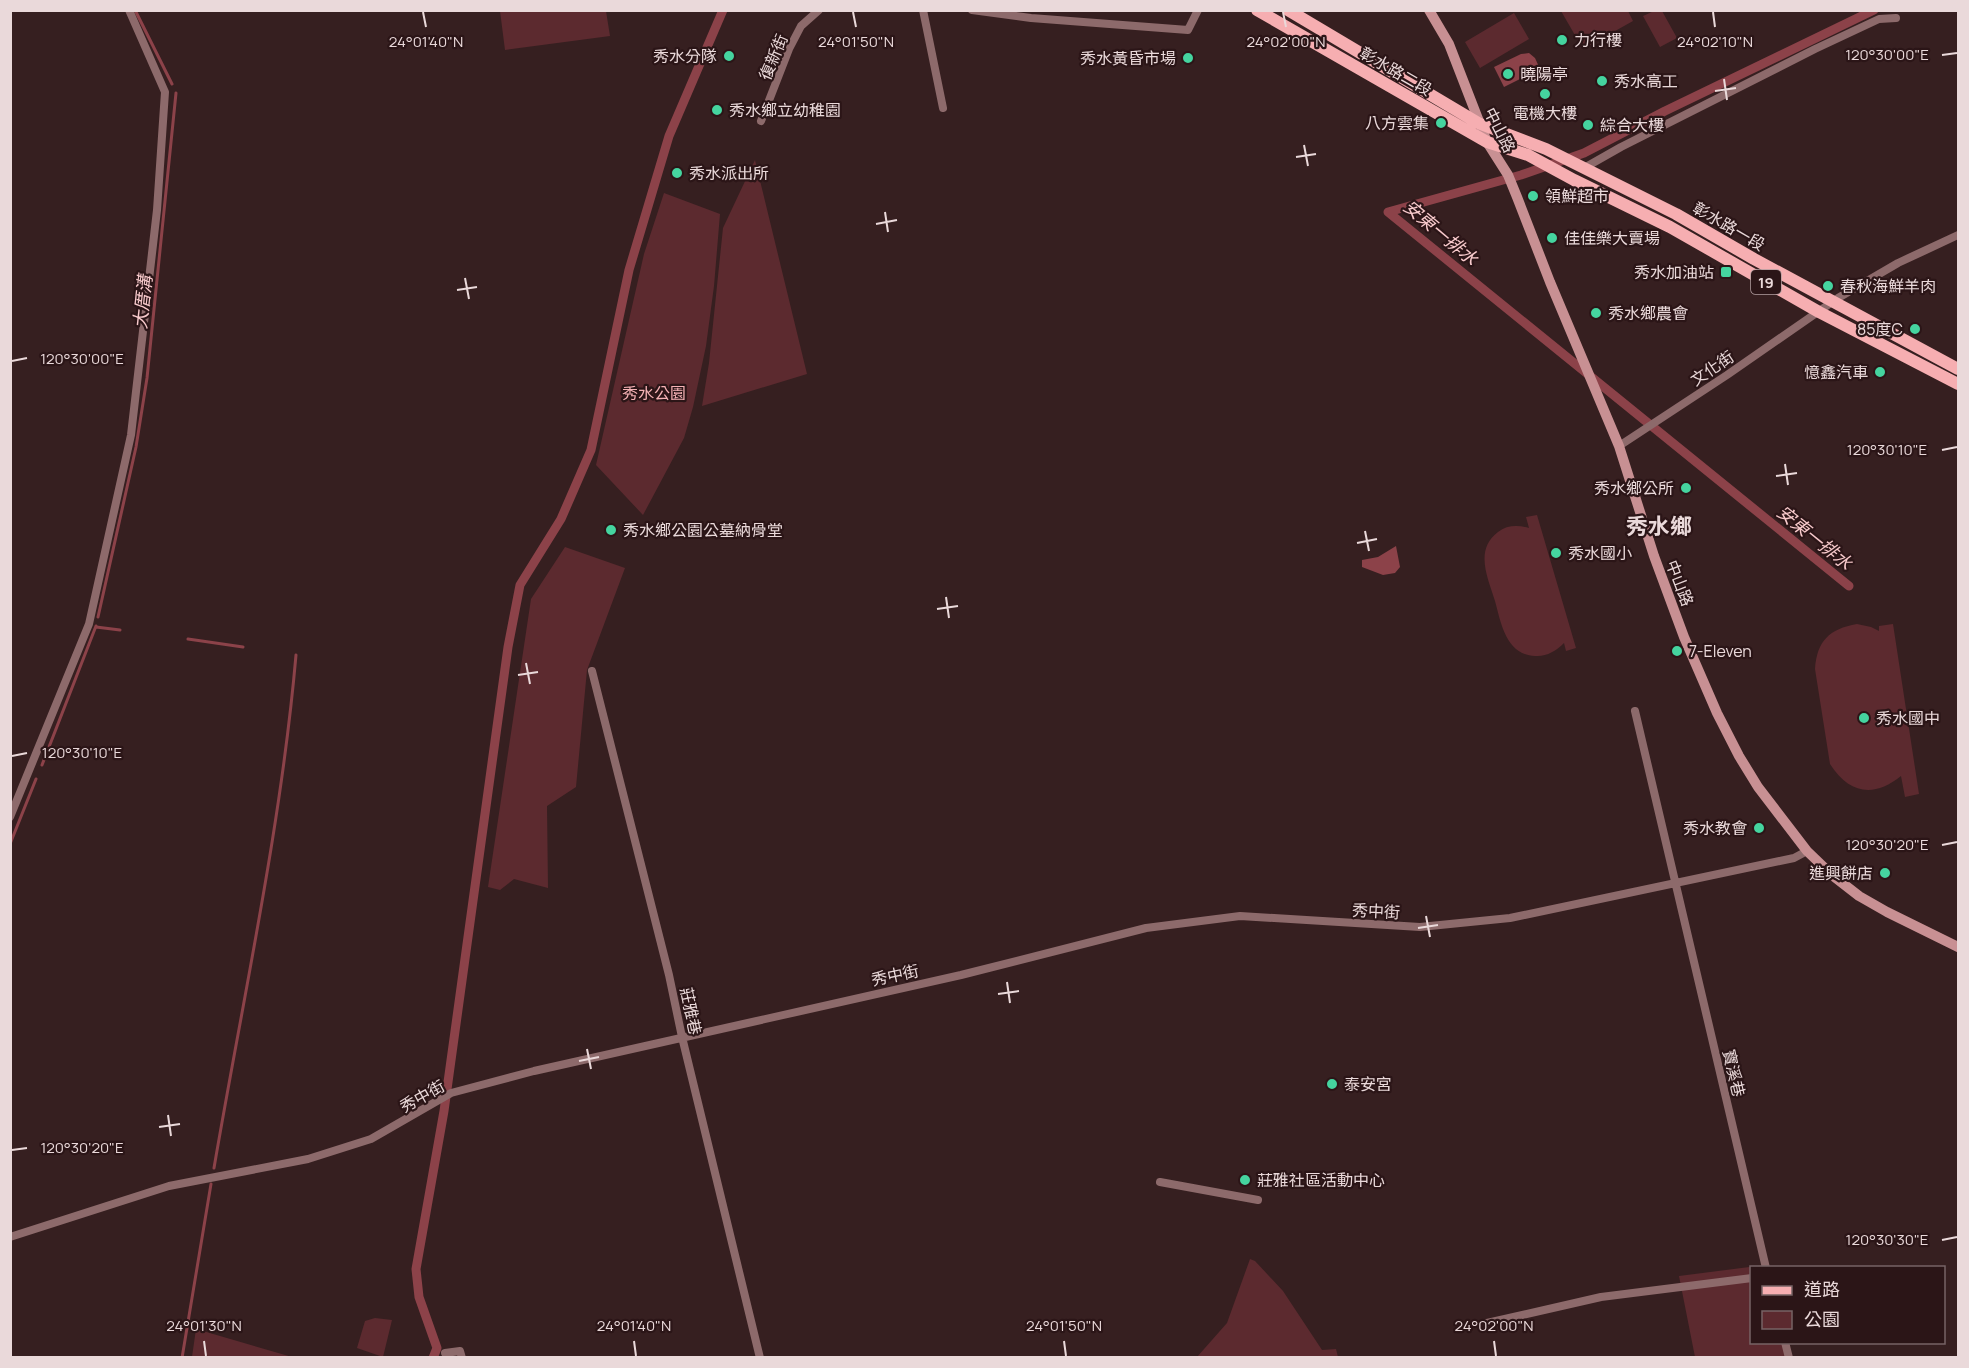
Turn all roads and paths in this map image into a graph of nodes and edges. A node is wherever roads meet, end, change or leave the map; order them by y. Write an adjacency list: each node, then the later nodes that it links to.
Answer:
1 (129, 10): 24 (street)
2 (819, 10): 12 (street, 復新街)
3 (923, 10): 11 (street)
4 (972, 10): 5 (street)
5 (1197, 10)
6 (1257, 10): 10 (main road, 彰水路二段 / 19)
7 (1429, 10): 13 (street, 中山路)
8 (1289, 11): 10 (main road); 13 (main road, 彰水路二段 / 19)
9 (1896, 18): 15 (street)
10 (1284, 25): 14 (main road, 彰水路二段 / 19)
11 (943, 108)
12 (761, 121)
13 (1478, 123): 14 (street, 中山路); 15 (main road, 彰水路一段 / 19)
14 (1487, 142): 18 (main road, 彰水路一段 / 19); 21 (street, 中山路)
15 (1581, 167): 17 (main road, 彰水路一段 / 19)
16 (1959, 235): 17 (street, 文化街)
17 (1833, 302): 18 (street, 文化街); 19 (main road, 彰水路一段 / 19)
18 (1819, 312): 20 (main road, 彰水路一段 / 19); 21 (street, 文化街)
19 (1959, 369)
20 (1959, 384)
21 (1619, 446): 25 (street, 中山路)
22 (592, 671): 28 (street, 莊雅巷)
23 (1635, 711): 26 (street, 寶溪巷)
24 (10, 817)
25 (1807, 851): 26 (street, 秀中街); 27 (street, 中山路)
26 (1676, 884): 28 (street, 秀中街); 32 (street, 寶溪巷)
27 (1959, 947)
28 (682, 1037): 31 (street, 秀中街); 37 (street, 莊雅巷)
29 (1160, 1182): 30 (street)
30 (1258, 1200)
31 (10, 1237)
32 (1766, 1266)
33 (1750, 1278): 34 (street)
34 (1487, 1323)
35 (444, 1353): 36 (street)
36 (462, 1358)
37 (760, 1358)

